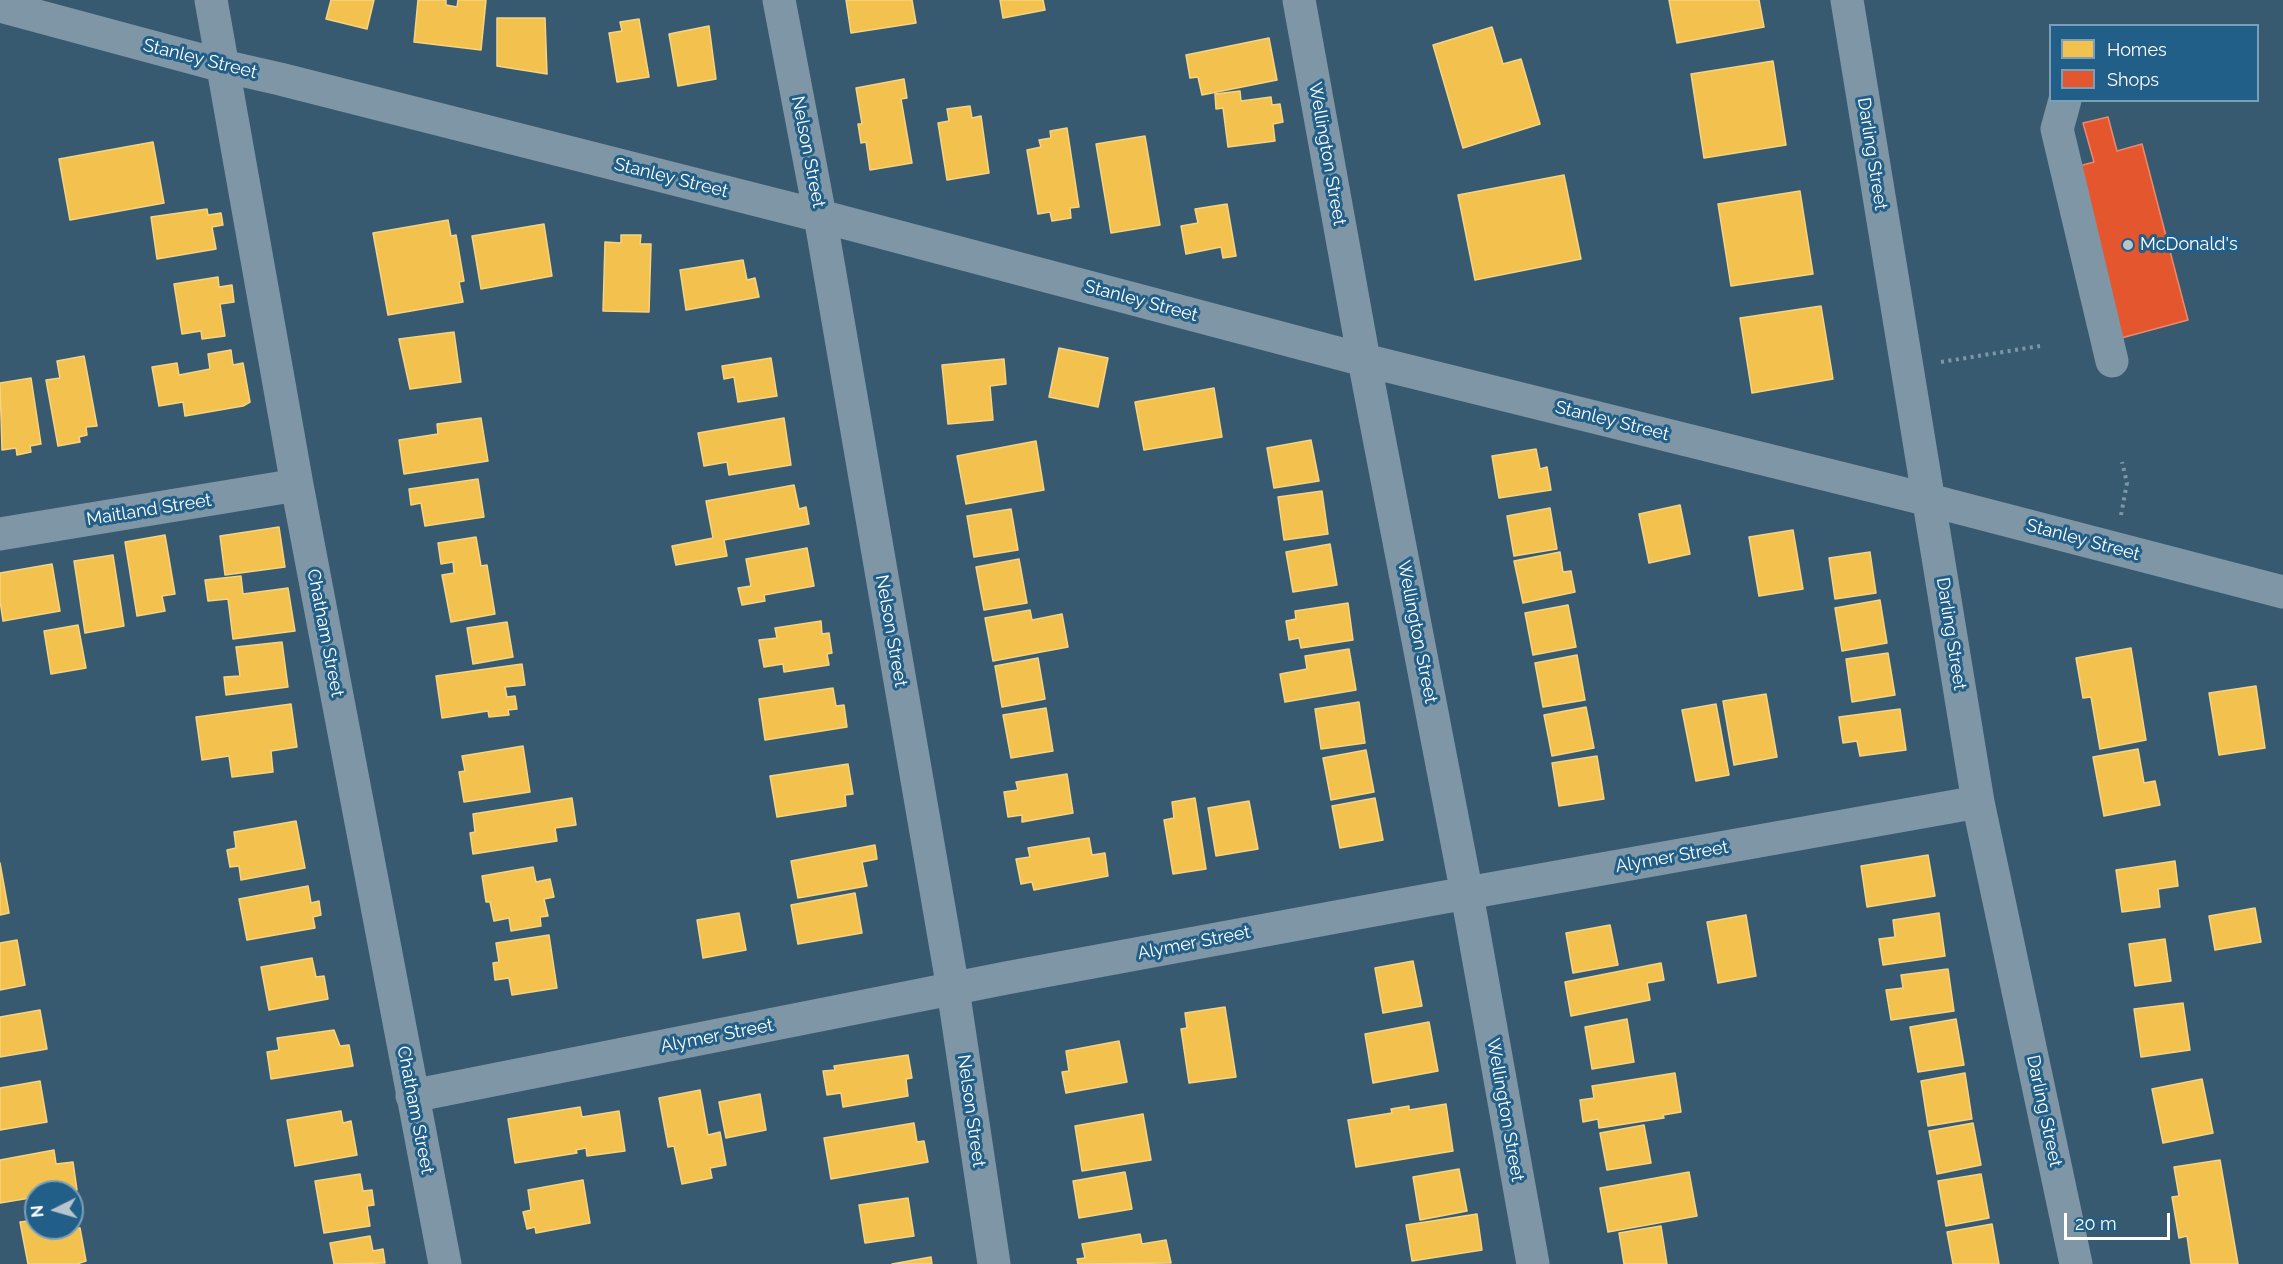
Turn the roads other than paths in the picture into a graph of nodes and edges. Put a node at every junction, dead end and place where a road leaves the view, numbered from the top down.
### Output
1 (212, 0) edge
2 (779, 0) edge
3 (1299, 0) edge
4 (1847, 0) edge
5 (0, 6) edge
6 (223, 66) junction
7 (2064, 102) edge
8 (820, 216) junction
9 (1364, 360) junction
10 (2112, 361) dead end
11 (297, 485) junction
12 (1929, 500) junction
13 (0, 534) edge
14 (2283, 592) edge
15 (1978, 802) junction
16 (1467, 894) junction
17 (953, 989) junction
18 (412, 1096) junction
19 (445, 1264) edge
20 (994, 1264) edge
21 (1533, 1264) edge
22 (2076, 1264) edge

1 - 6 street, Chatham Street
2 - 8 street, Nelson Street
3 - 9 street, Wellington Street
4 - 12 street, Darling Street
5 - 6 street, Stanley Street
6 - 8 street, Stanley Street
6 - 11 street, Chatham Street
7 - 10 street
8 - 9 street, Stanley Street
8 - 17 street, Nelson Street
9 - 12 street, Stanley Street
9 - 16 street, Wellington Street
11 - 13 street, Maitland Street
11 - 18 street, Chatham Street
12 - 14 street, Stanley Street
12 - 15 street, Darling Street
15 - 16 street, Alymer Street
15 - 22 street, Darling Street
16 - 17 street, Alymer Street
16 - 21 street, Wellington Street
17 - 18 street, Alymer Street
17 - 20 street, Nelson Street
18 - 19 street, Chatham Street

